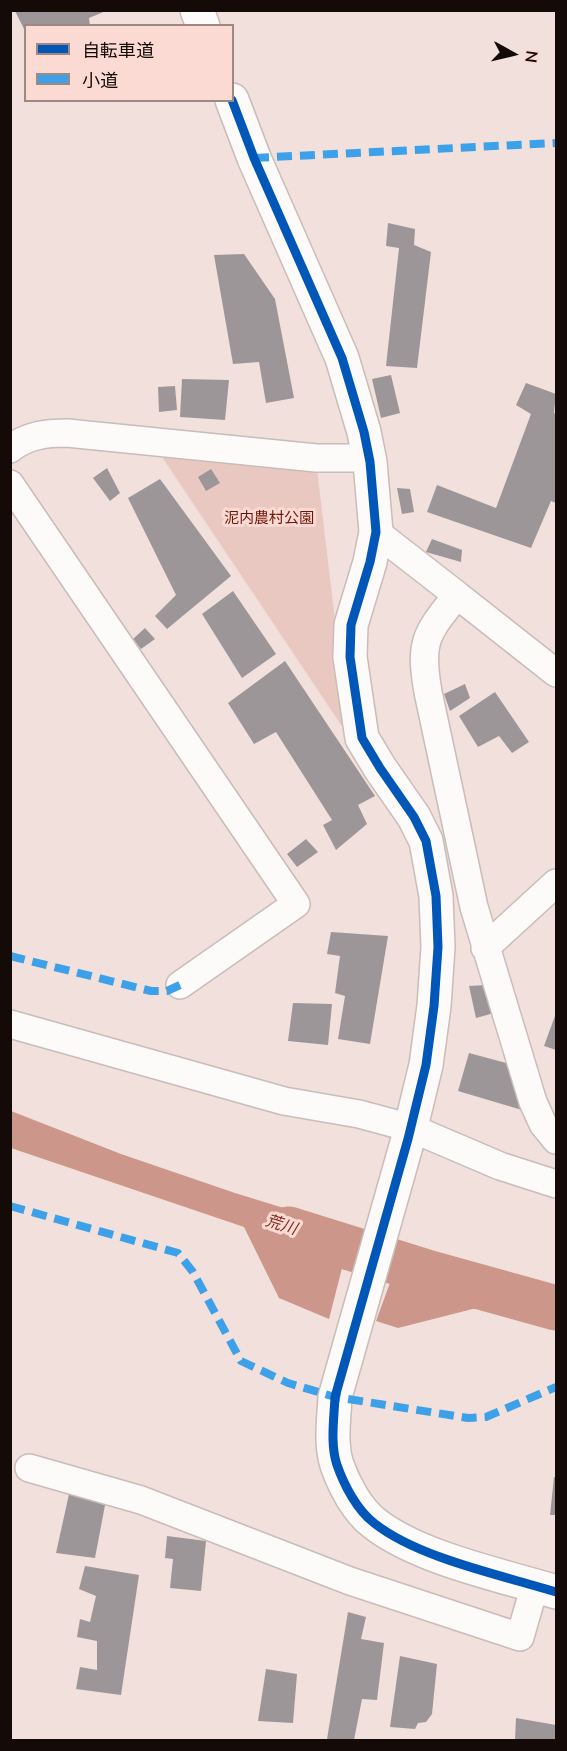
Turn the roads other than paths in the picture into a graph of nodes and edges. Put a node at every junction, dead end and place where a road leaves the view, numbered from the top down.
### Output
1 (233, 102) edge
2 (10, 449) edge
3 (369, 458) junction
4 (10, 484) edge
5 (376, 532) junction
6 (457, 595) junction
7 (556, 673) edge
8 (556, 883) edge
9 (485, 948) junction
10 (180, 985) dead end
11 (10, 1024) edge
12 (409, 1134) junction
13 (556, 1140) edge
14 (556, 1184) edge
15 (29, 1468) dead end
16 (546, 1589) edge

1 - 3 street
2 - 3 street
3 - 5 street
4 - 10 street
5 - 6 street
5 - 12 street
6 - 7 street
6 - 9 street
8 - 9 street
9 - 13 street
11 - 12 street
12 - 14 street
12 - 16 street
15 - 16 street

